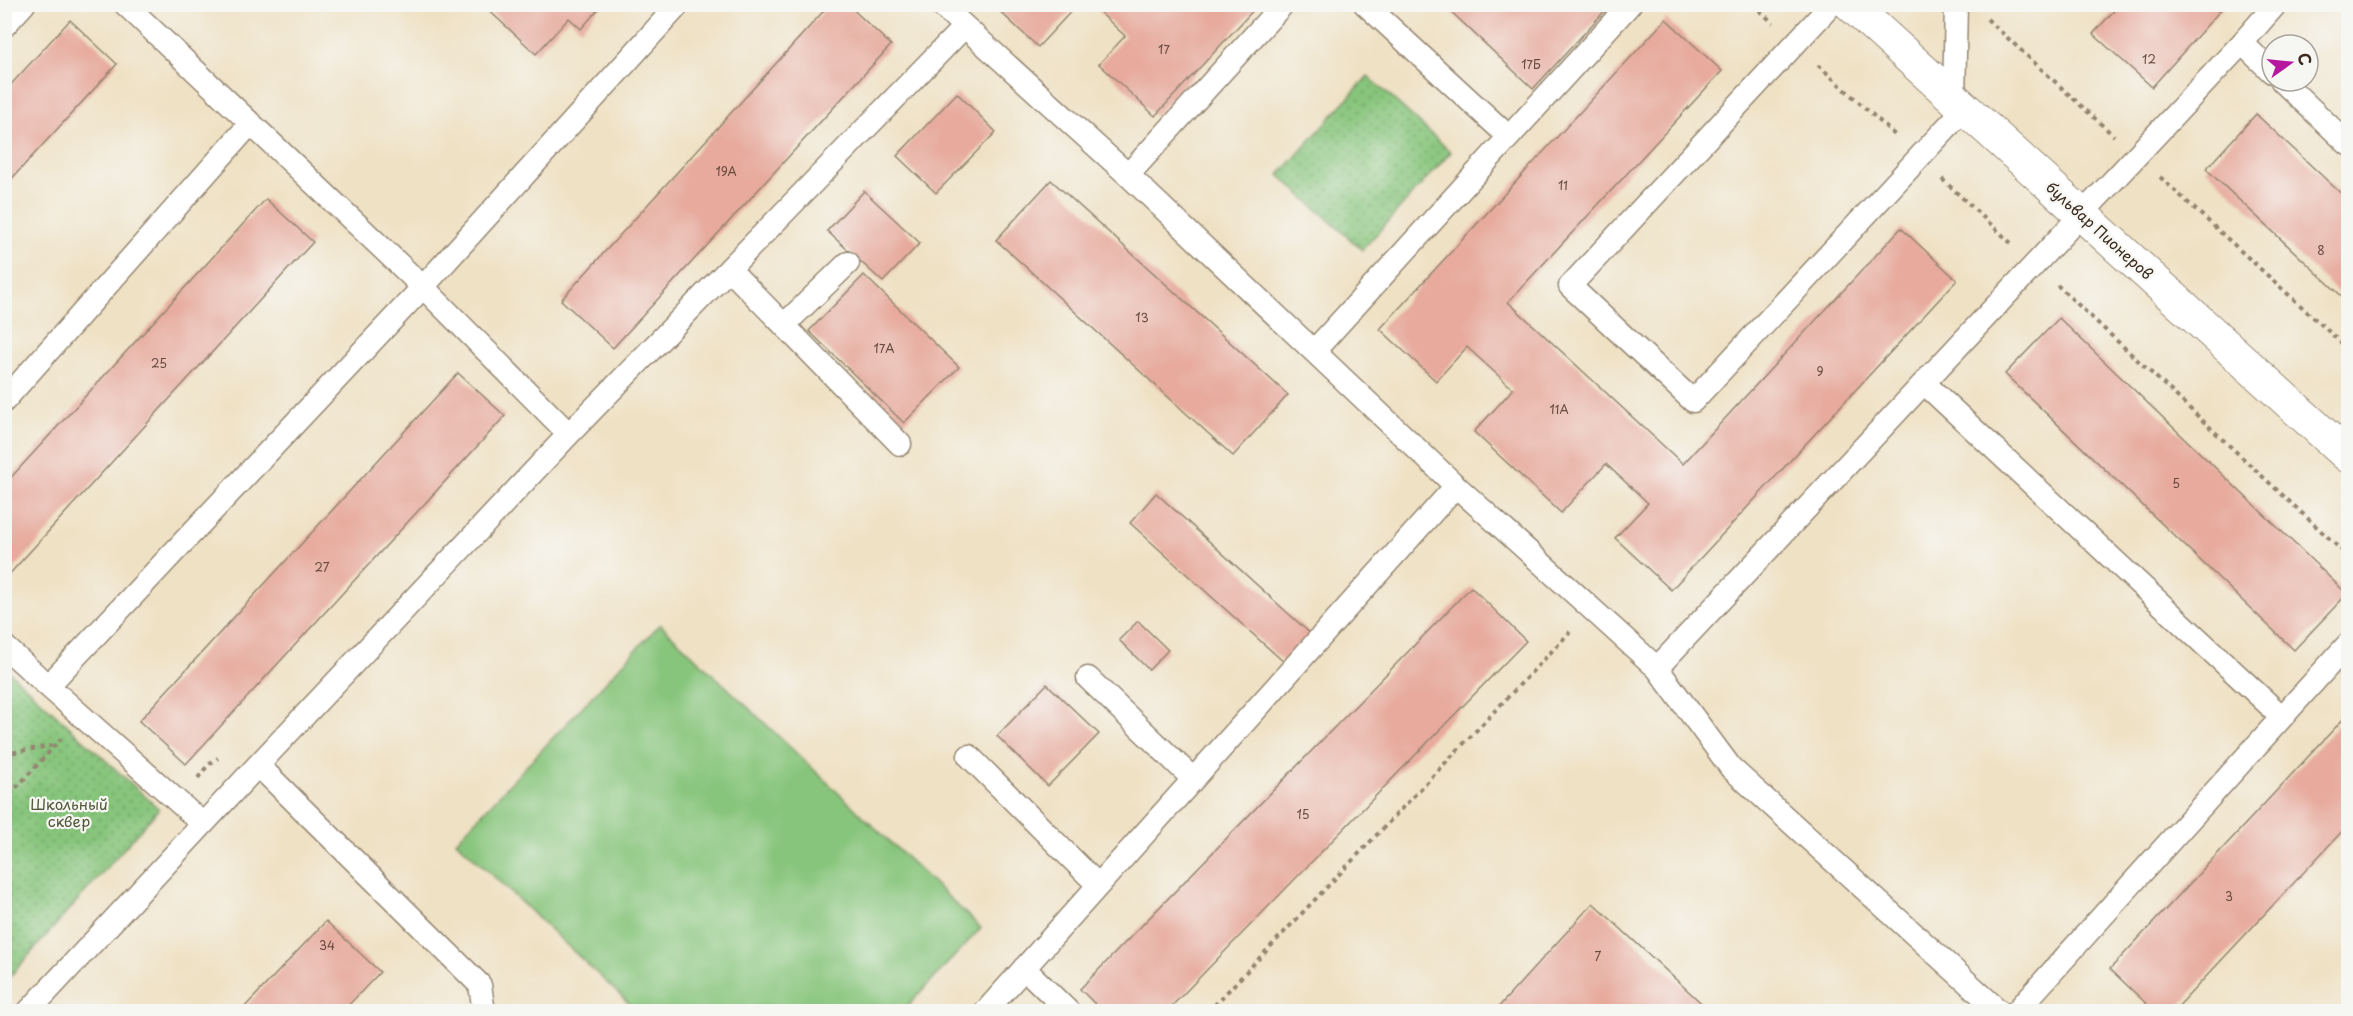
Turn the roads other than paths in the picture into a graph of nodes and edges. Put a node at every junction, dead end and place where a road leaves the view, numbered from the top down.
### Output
1 (24, 4) edge
2 (125, 4) edge
3 (679, 4) edge
4 (940, 4) edge
5 (1283, 4) edge
6 (1365, 4) edge
7 (1630, 4) edge
8 (1832, 4) edge
9 (1850, 4) edge
10 (1956, 4) edge
11 (2276, 4) edge
12 (4, 26) edge
13 (964, 27) junction
14 (2242, 43) junction
15 (2260, 60) edge
16 (2295, 93) edge
17 (1959, 104) junction
18 (251, 123) junction
19 (1509, 137) junction
20 (2349, 144) edge
21 (1128, 175) junction
22 (2082, 215) junction
23 (848, 263) dead end
24 (729, 269) junction
25 (423, 287) junction
26 (784, 325) junction
27 (1314, 351) junction
28 (1924, 383) junction
29 (4, 401) edge
30 (569, 434) junction
31 (900, 444) dead end
32 (2349, 456) edge
33 (1456, 486) junction
34 (2349, 644) edge
35 (4, 646) edge
36 (1657, 668) junction
37 (1088, 678) dead end
38 (48, 686) junction
39 (2282, 717) junction
40 (969, 756) dead end
41 (258, 765) junction
42 (1193, 779) junction
43 (203, 824) junction
44 (1098, 885) junction
45 (1024, 968) junction
46 (28, 1011) edge
47 (484, 1011) edge
48 (985, 1011) edge
49 (1069, 1011) edge
50 (2000, 1011) edge
51 (2016, 1011) edge

1 - 12 lane
2 - 18 lane
3 - 25 lane
4 - 13 lane
5 - 21 lane
6 - 19 lane
7 - 19 lane
8 - 17 lane
9 - 17 street, бульвар Пионеров
10 - 17 lane
11 - 14 lane
13 - 21 lane
13 - 24 lane
14 - 15 lane
14 - 22 lane
16 - 20 lane
17 - 22 street, бульвар Пионеров
18 - 25 lane
18 - 29 lane
19 - 27 lane
21 - 27 lane
22 - 28 lane
22 - 32 street, бульвар Пионеров
23 - 26 lane
24 - 26 lane
24 - 30 lane
25 - 30 lane
25 - 38 lane
26 - 31 lane
27 - 33 lane
28 - 36 lane
28 - 39 lane
30 - 41 lane
33 - 36 lane
33 - 42 lane
34 - 39 lane
35 - 38 lane
36 - 50 lane
37 - 42 lane
38 - 43 lane
39 - 51 lane
40 - 44 lane
41 - 43 lane
41 - 47 lane
42 - 44 lane
43 - 46 lane
44 - 45 lane
45 - 48 lane
45 - 49 lane

